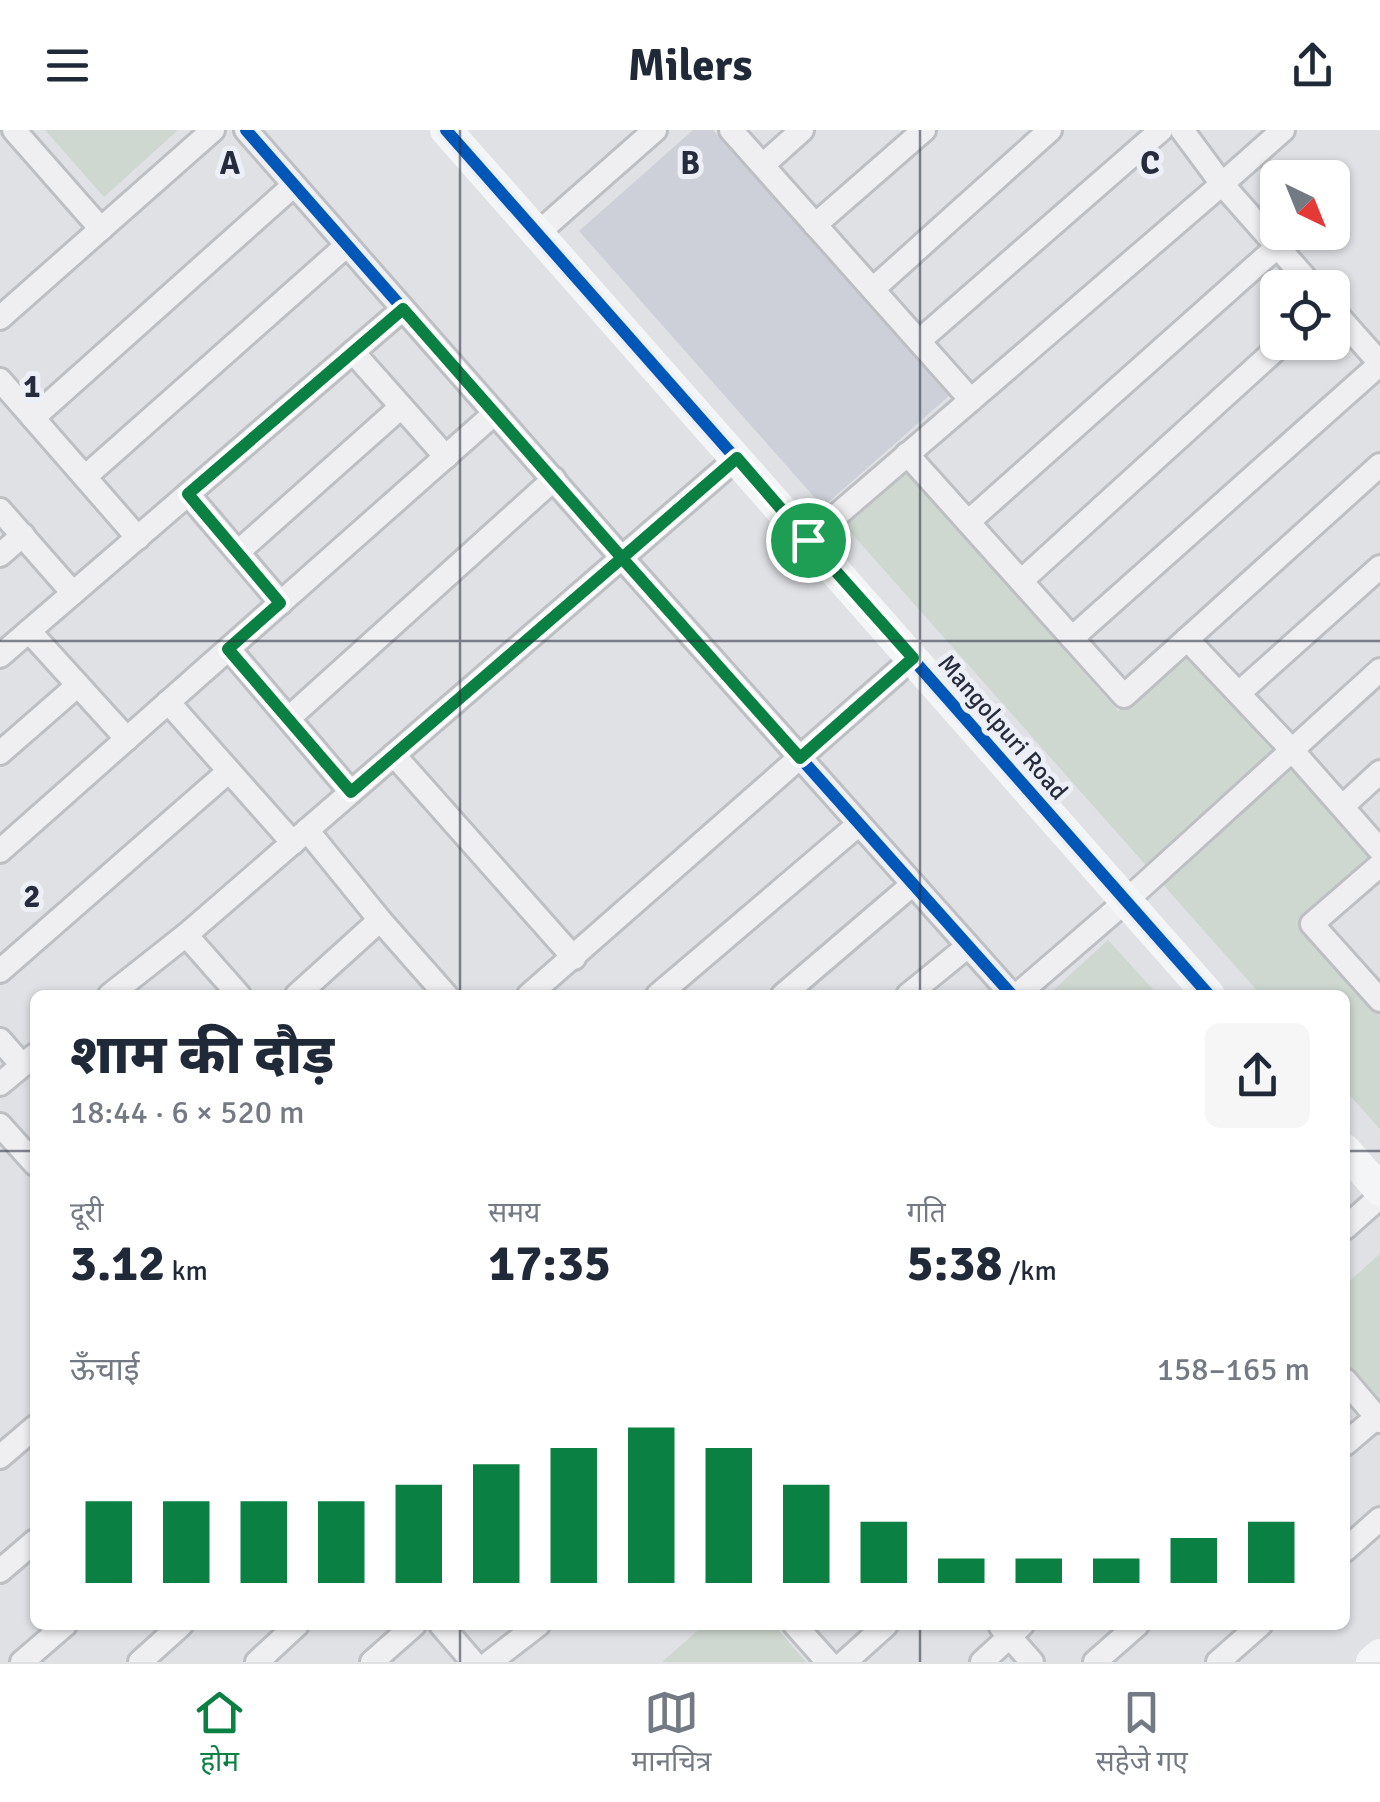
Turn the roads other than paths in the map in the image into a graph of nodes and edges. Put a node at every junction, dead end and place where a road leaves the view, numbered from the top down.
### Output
1 (14, 130) edge
2 (213, 130) edge
3 (246, 130) edge
4 (446, 130) edge
5 (655, 130) edge
6 (731, 130) edge
7 (802, 130) edge
8 (924, 130) edge
9 (1050, 130) edge
10 (1160, 130) edge
11 (1182, 130) edge
12 (1283, 130) edge
13 (627, 139) edge
14 (762, 165) junction
15 (294, 184) junction
16 (1222, 184) junction
17 (815, 225) junction
18 (1260, 226) edge
19 (102, 229) junction
20 (538, 234) junction
21 (347, 245) junction
22 (1274, 250) edge
23 (1281, 250) edge
24 (1299, 270) edge
25 (872, 289) junction
26 (403, 309) junction
27 (0, 318) edge
28 (1350, 329) edge
29 (918, 341) junction
30 (353, 352) junction
31 (1264, 360) edge
32 (1380, 363) edge
33 (0, 380) edge
34 (971, 400) junction
35 (400, 407) junction
36 (495, 413) junction
37 (33, 418) junction
38 (907, 454) junction
39 (446, 457) junction
40 (737, 458) junction
41 (1380, 466) edge
42 (85, 478) junction
43 (554, 479) junction
44 (188, 494) junction
45 (0, 510) edge
46 (968, 522) junction
47 (23, 535) junction
48 (138, 538) junction
49 (808, 540) junction
50 (238, 552) junction
51 (0, 555) edge
52 (622, 558) junction
53 (1380, 567) edge
54 (1020, 581) junction
55 (73, 592) junction
56 (280, 603) junction
57 (29, 631) junction
58 (1072, 638) junction
59 (1187, 639) junction
60 (228, 649) junction
61 (0, 656) edge
62 (913, 658) junction
63 (1380, 670) edge
64 (78, 684) junction
65 (1239, 693) junction
66 (168, 702) junction
67 (289, 718) junction
68 (127, 739) junction
69 (1292, 749) junction
70 (0, 753) edge
71 (394, 755) junction
72 (800, 758) junction
73 (229, 771) junction
74 (1380, 772) edge
75 (351, 792) junction
76 (1342, 806) junction
77 (859, 824) junction
78 (300, 836) junction
79 (1380, 850) edge
80 (0, 851) edge
81 (1380, 865) edge
82 (913, 884) junction
83 (1126, 901) junction
84 (380, 920) junction
85 (186, 935) junction
86 (968, 946) junction
87 (574, 958) junction
88 (0, 972) edge
89 (116, 990) edge
90 (235, 990) edge
91 (303, 990) edge
92 (431, 990) edge
93 (535, 990) edge
94 (664, 990) edge
95 (789, 990) edge
96 (914, 990) edge
97 (1009, 990) edge
98 (1020, 990) edge
99 (1204, 990) edge
100 (1378, 992) edge
101 (0, 1040) edge
102 (29, 1060) edge
103 (0, 1084) edge
104 (0, 1125) edge
105 (1350, 1156) edge
106 (30, 1158) edge
107 (1380, 1194) edge
108 (1350, 1223) edge
109 (1350, 1386) edge
110 (1378, 1419) edge
111 (30, 1431) edge
112 (1350, 1440) edge
113 (0, 1457) edge
114 (1380, 1520) edge
115 (30, 1545) edge
116 (1350, 1546) edge
117 (0, 1571) edge
118 (59, 1630) edge
119 (175, 1630) edge
120 (292, 1630) edge
121 (408, 1630) edge
122 (445, 1630) edge
123 (532, 1630) edge
124 (799, 1630) edge
125 (880, 1630) edge
126 (1009, 1630) edge
127 (1011, 1630) edge
128 (1131, 1630) edge
129 (1254, 1630) edge
130 (1380, 1655) edge
131 (22, 1662) edge
132 (140, 1662) edge
133 (256, 1662) edge
134 (372, 1662) edge
135 (473, 1662) edge
136 (490, 1662) edge
137 (828, 1662) edge
138 (845, 1662) edge
139 (982, 1662) edge
140 (1032, 1662) edge
141 (1095, 1662) edge
142 (1218, 1662) edge
143 (1372, 1662) edge

1 - 19 street
2 - 19 street
3 - 15 street
4 - 20 street, Mangolpuri Road
5 - 13 street
6 - 14 street
7 - 14 street
8 - 17 street
9 - 25 street
10 - 29 street
11 - 16 street
12 - 16 street
13 - 20 street
14 - 17 street
15 - 21 street
15 - 37 street
16 - 18 street
16 - 34 street
17 - 25 street
19 - 27 street
20 - 40 street, Mangolpuri Road
21 - 26 street
21 - 42 street
22 - 46 street
23 - 24 street
25 - 29 street
26 - 30 street
26 - 36 street
28 - 32 street
29 - 34 street
30 - 35 street
30 - 44 street
31 - 54 street
32 - 58 street
33 - 37 street
34 - 38 street
35 - 39 street
35 - 50 street
36 - 39 street
36 - 43 street
37 - 42 street
38 - 46 street
38 - 49 street
39 - 56 street
40 - 49 street, Mangolpuri Road
40 - 52 street
41 - 59 street
42 - 48 street
43 - 52 street
43 - 67 street
44 - 48 street
44 - 50 street
45 - 47 street
46 - 54 street
47 - 51 street
47 - 55 street
48 - 55 street
49 - 62 street, Mangolpuri Road
50 - 56 street
52 - 71 street
52 - 72 street
53 - 65 street
54 - 58 street
55 - 57 street
56 - 60 street
57 - 61 street
57 - 64 street
58 - 59 street
59 - 65 street
60 - 66 street
60 - 67 street
62 - 72 street
62 - 83 street, Mangolpuri Road
63 - 69 street
64 - 68 street
64 - 70 street
65 - 69 street
66 - 68 street
66 - 73 street
67 - 75 street
68 - 80 street
69 - 76 street
69 - 83 street
71 - 75 street
71 - 87 street
72 - 77 street
72 - 87 street
73 - 78 street
73 - 88 street
74 - 76 street
75 - 78 street
76 - 79 street
77 - 82 street
77 - 94 street
78 - 84 street
78 - 85 street
81 - 100 street
82 - 86 street
82 - 95 street
83 - 98 street
83 - 99 street, Mangolpuri Road
84 - 91 street
84 - 92 street
85 - 89 street
85 - 90 street
86 - 96 street
86 - 97 street
87 - 93 street
101 - 102 street
102 - 103 street
104 - 106 street
105 - 107 street
107 - 108 street
109 - 110 street
110 - 112 street
111 - 113 street
114 - 116 street
115 - 117 street
118 - 131 street
119 - 132 street
120 - 133 street
121 - 134 street
122 - 135 street
123 - 136 street
124 - 137 street
125 - 138 street
126 - 139 street
127 - 140 street
128 - 141 street
129 - 142 street
130 - 143 street

